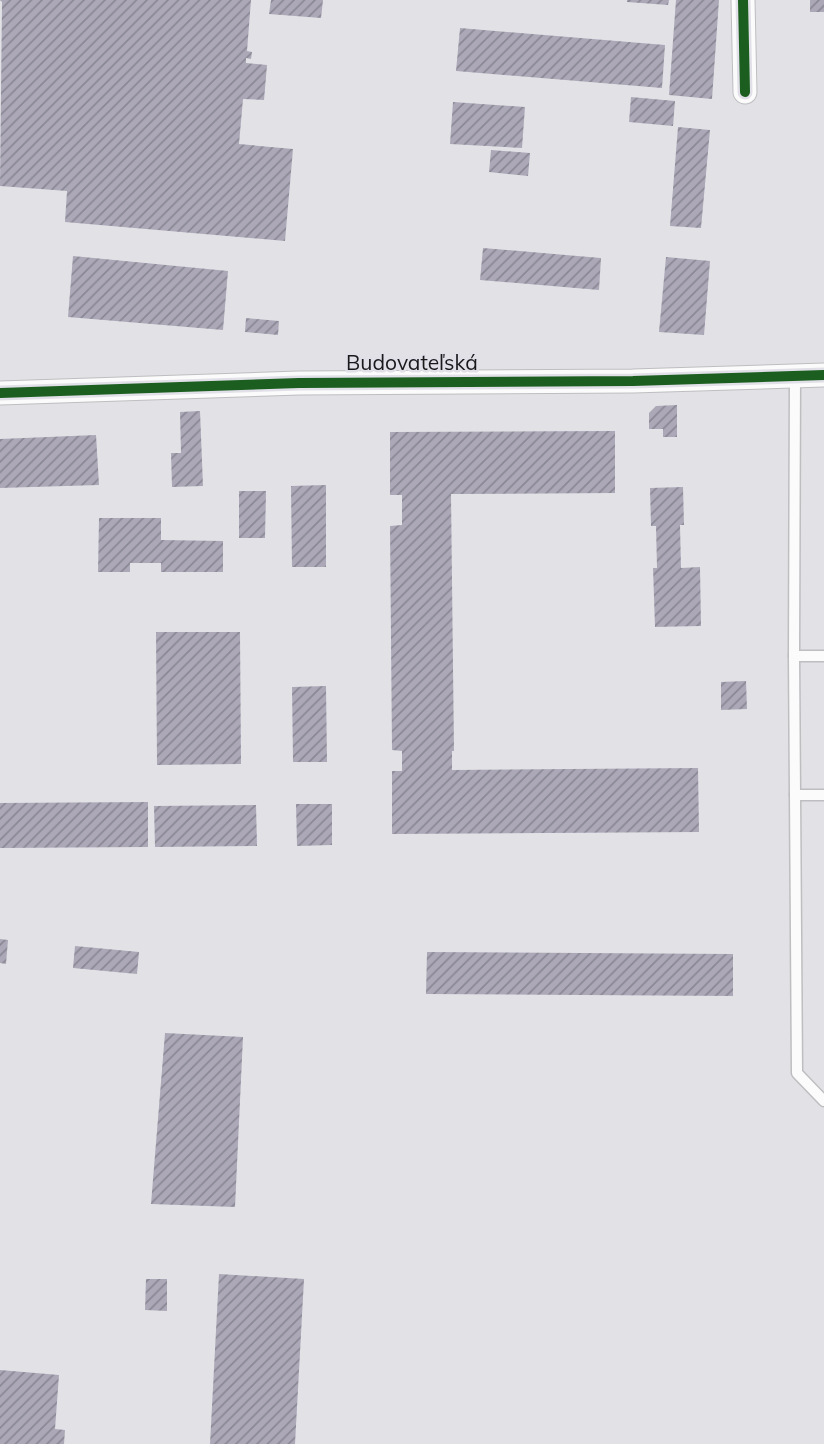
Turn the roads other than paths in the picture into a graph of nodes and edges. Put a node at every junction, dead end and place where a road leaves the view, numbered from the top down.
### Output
1 (743, 0) edge
2 (745, 92) dead end
3 (824, 375) edge
4 (795, 376) junction
5 (0, 393) edge
6 (794, 656) junction
7 (824, 656) edge
8 (795, 795) junction
9 (824, 795) edge
10 (824, 1101) edge

1 - 2 street
3 - 4 street, Budovateľská
4 - 5 street, Budovateľská
4 - 6 lane
6 - 7 lane
6 - 8 lane
8 - 9 lane
8 - 10 lane

